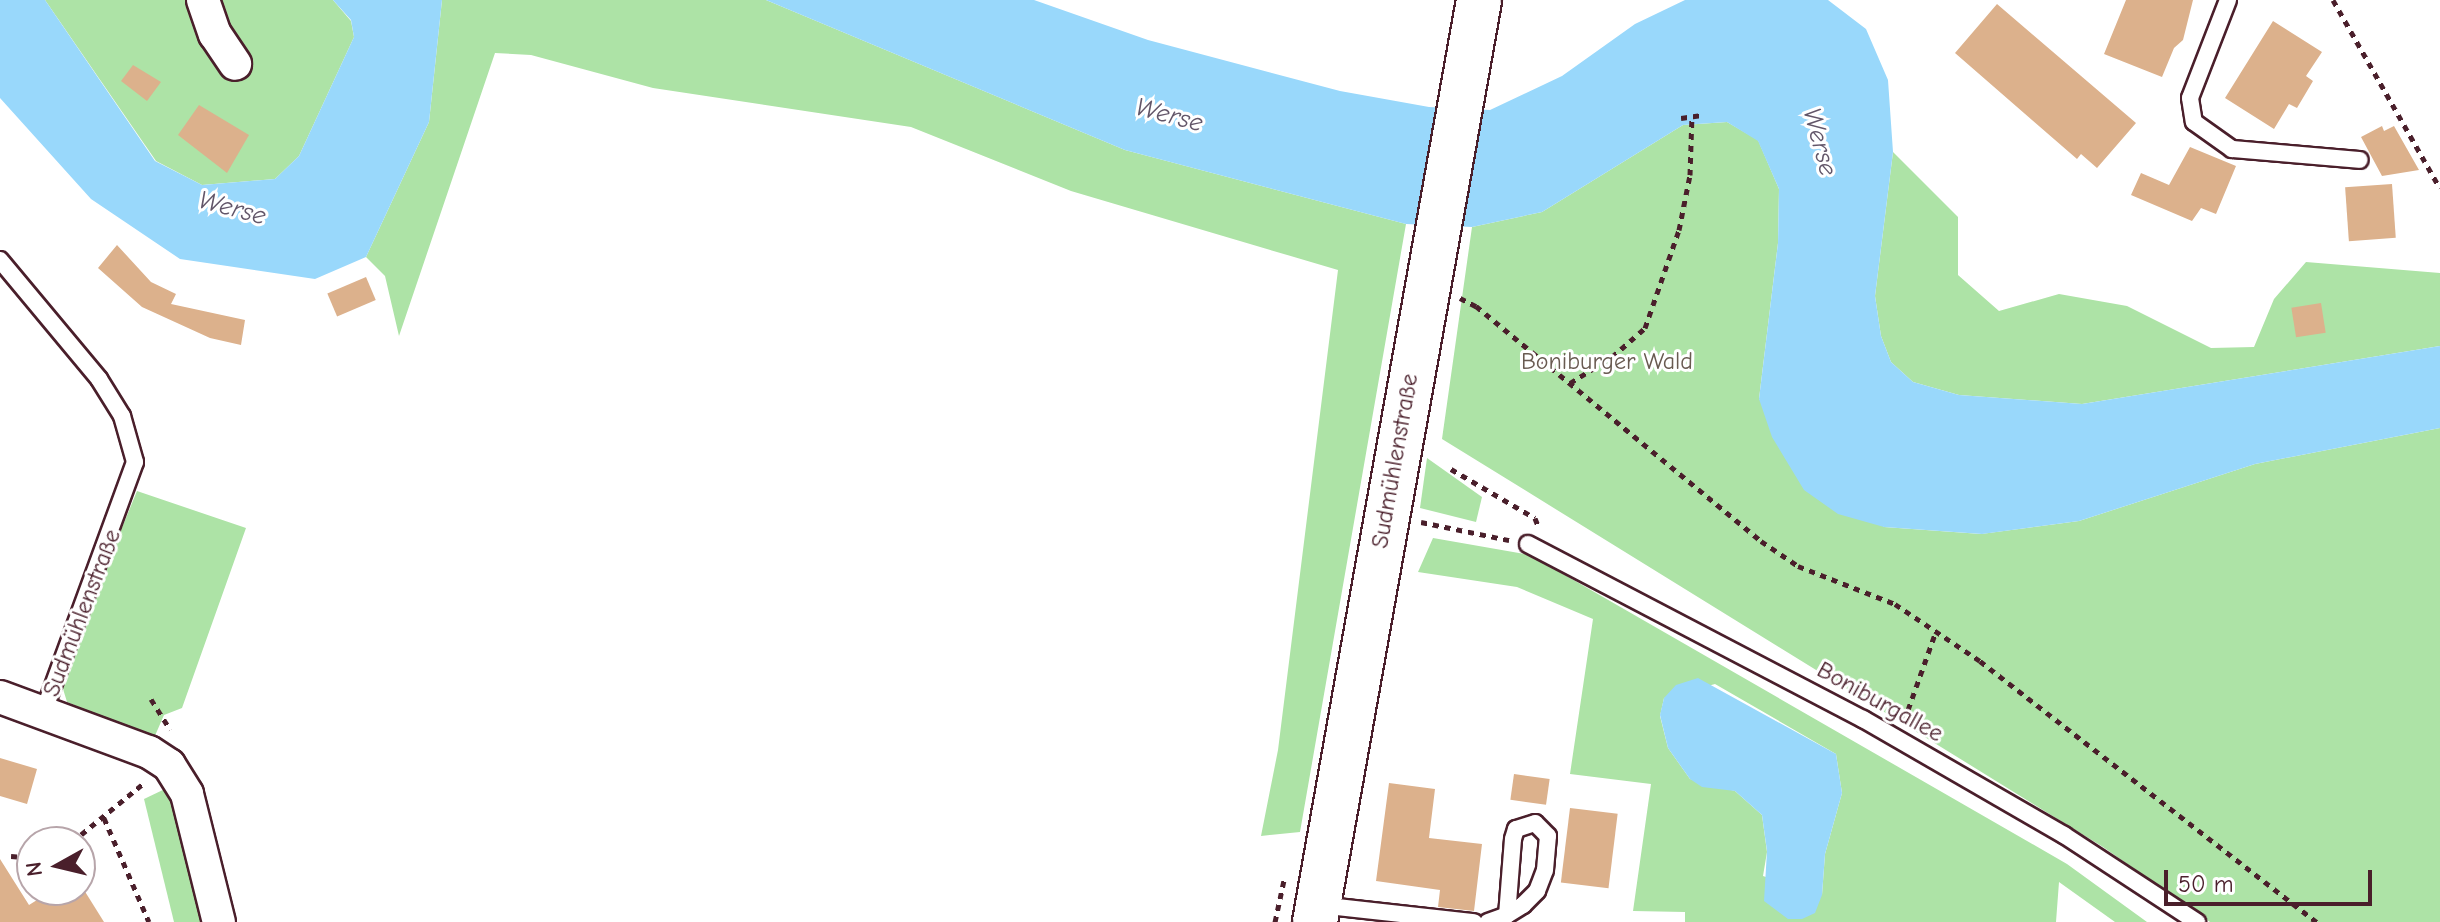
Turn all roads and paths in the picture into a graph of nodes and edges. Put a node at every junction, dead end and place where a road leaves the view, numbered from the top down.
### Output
1 (203, 0) edge
2 (1479, 0) edge
3 (2228, 0) edge
4 (2333, 0) edge
5 (235, 64) dead end
6 (1702, 115) dead end
7 (1692, 116) junction
8 (1681, 118) dead end
9 (2360, 160) dead end
10 (2440, 188) edge
11 (0, 260) edge
12 (1441, 278) junction
13 (1570, 383) junction
14 (1451, 469) dead end
15 (1412, 521) dead end
16 (1528, 544) joint
17 (1550, 552) junction
18 (1936, 631) junction
19 (0, 697) edge
20 (44, 711) junction
21 (1898, 740) junction
22 (169, 765) junction
23 (104, 818) junction
24 (93, 826) edge
25 (11, 856) dead end
26 (16, 856) edge
27 (1316, 914) edge
28 (1507, 915) junction
29 (149, 922) edge
30 (219, 922) edge
31 (1474, 922) edge
32 (1488, 922) edge
33 (2197, 922) edge
34 (2317, 922) edge

1 - 5 street
2 - 12 street, Sudmühlenstraße
3 - 9 lane
4 - 10 path
6 - 7 path
7 - 8 path
7 - 13 path
11 - 20 lane, Sudmühlenstraße
12 - 13 path
12 - 27 street, Sudmühlenstraße
13 - 18 path
14 - 17 path
15 - 16 path
16 - 17 lane, Boniburgallee
17 - 21 lane, Boniburgallee
18 - 21 path
18 - 34 path
19 - 20 street
20 - 22 street, Sudmühlenstraße
21 - 33 lane, Boniburgallee
22 - 23 path
22 - 30 street
23 - 24 path
23 - 29 path
25 - 26 path
27 - 31 lane
28 - 28 lane
28 - 32 lane

